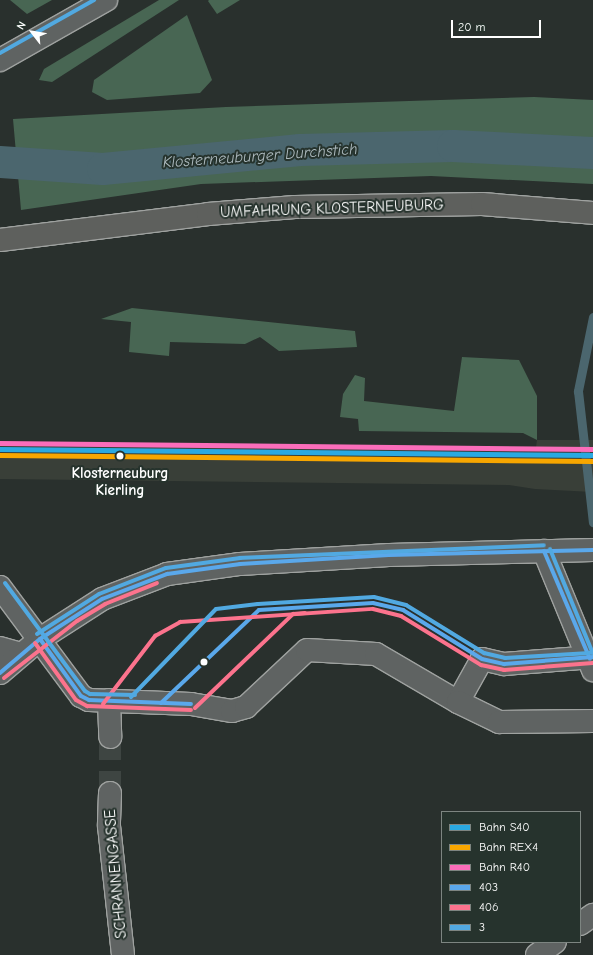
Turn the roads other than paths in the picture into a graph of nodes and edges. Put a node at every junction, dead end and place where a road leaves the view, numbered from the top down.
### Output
1 (106, 0) edge
2 (0, 60) edge
3 (593, 213) edge
4 (0, 240) edge
5 (584, 550) edge
6 (544, 551) junction
7 (0, 587) edge
8 (40, 639) junction
9 (0, 648) edge
10 (21, 654) junction
11 (592, 662) edge
12 (0, 673) edge
13 (109, 700) junction
14 (458, 702) junction
15 (593, 721) edge
16 (110, 737) tunnel mouth
17 (110, 793) tunnel mouth
18 (593, 915) edge
19 (581, 923) edge
20 (554, 943) edge
21 (123, 955) edge
22 (537, 955) edge

1 - 2 street
3 - 4 main road, UMFAHRUNG KLOSTERNEUBURG
5 - 6 street
6 - 8 street
6 - 11 street
7 - 8 street
8 - 10 street
8 - 13 street
9 - 10 street
10 - 12 street
11 - 14 street
13 - 14 street
13 - 16 street
14 - 15 street
17 - 21 street, SCHRANNENGASSE
18 - 19 street
20 - 22 street

